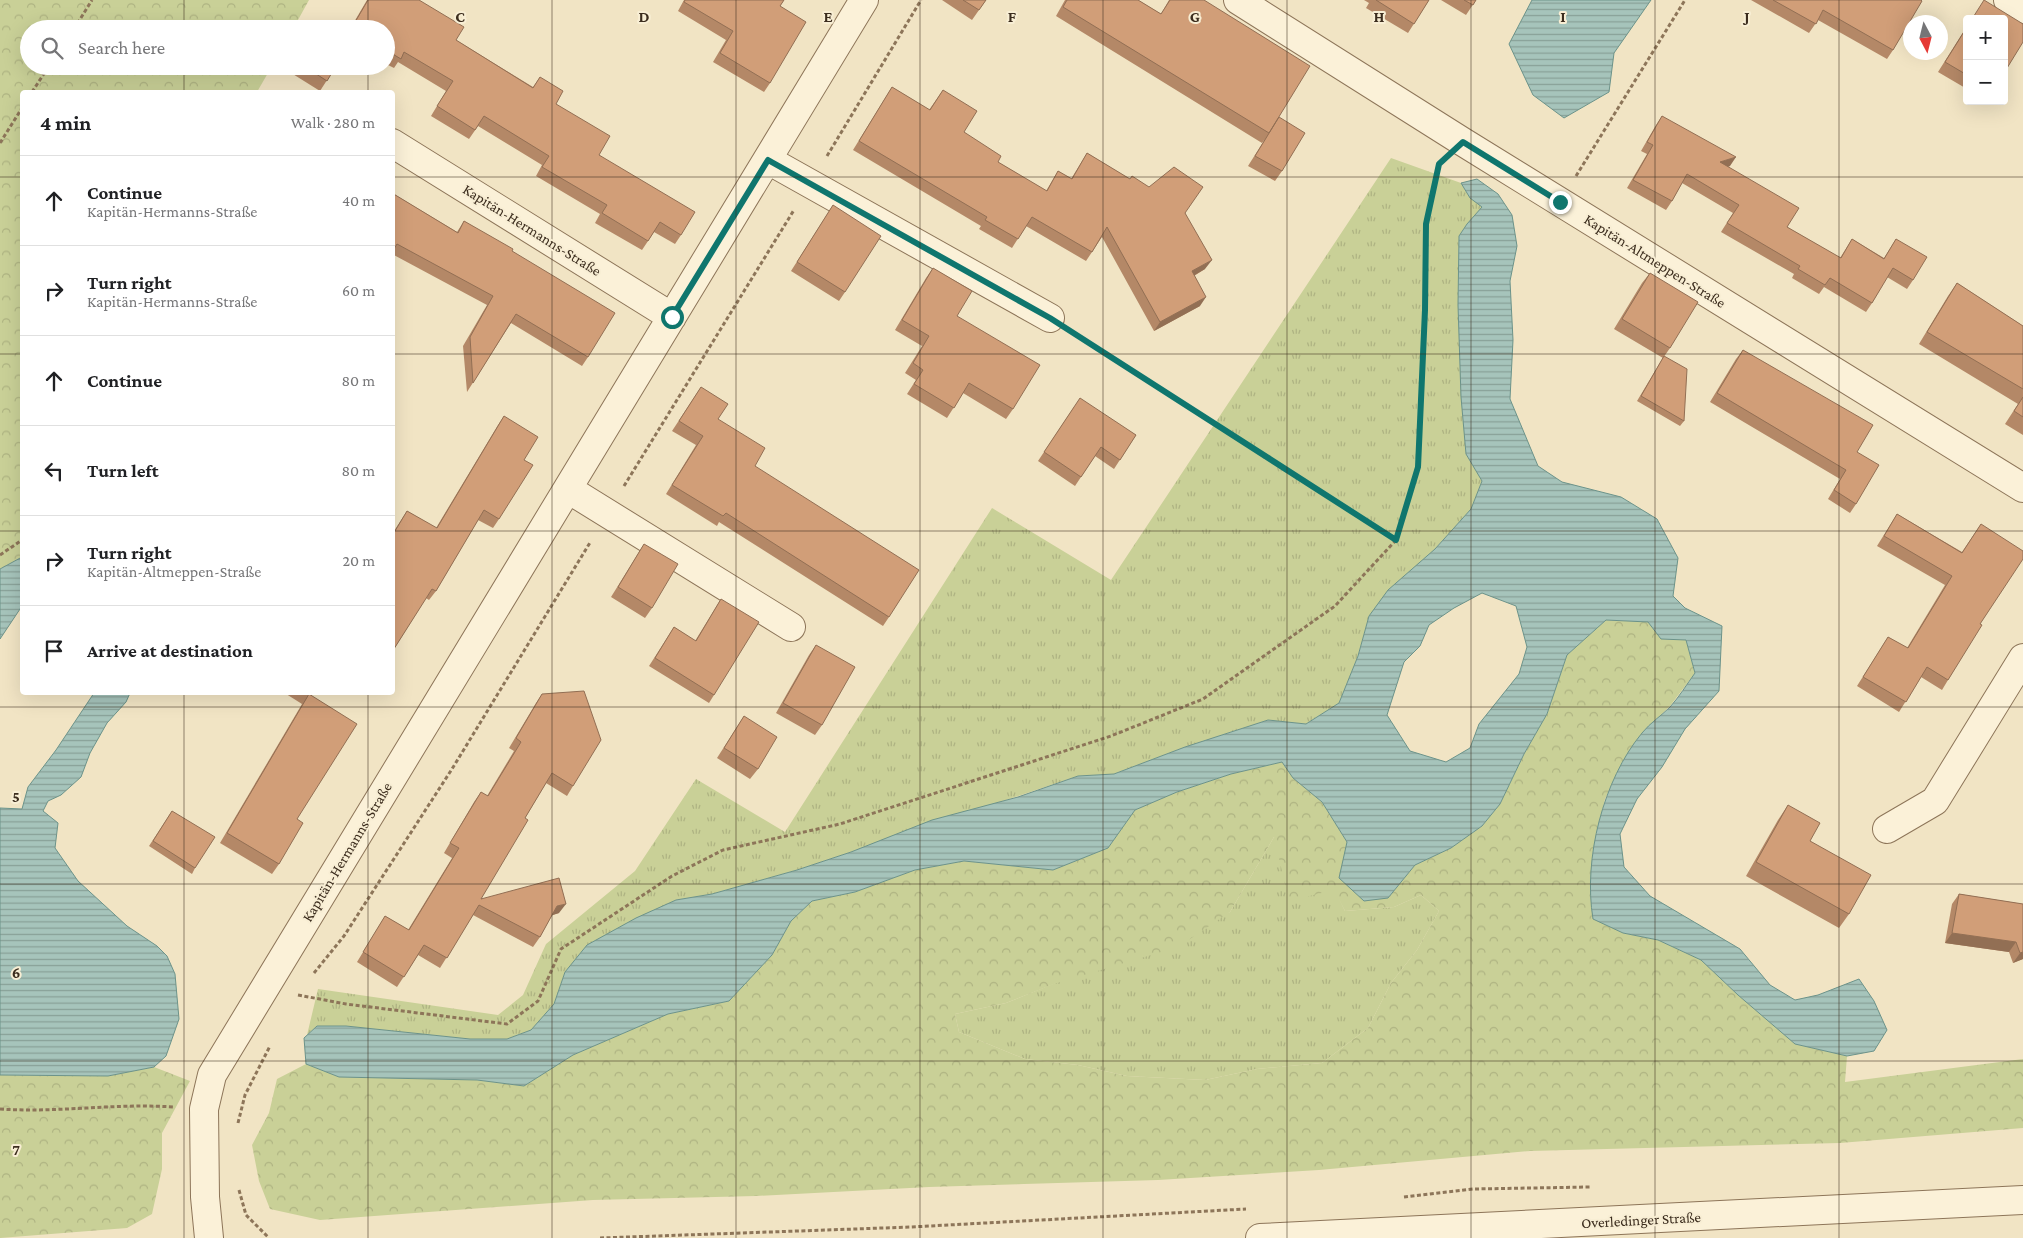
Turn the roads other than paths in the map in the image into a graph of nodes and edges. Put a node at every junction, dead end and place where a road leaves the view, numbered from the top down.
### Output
1 (864, 0) edge
2 (1238, 0) edge
3 (2008, 0) edge
4 (2023, 9) edge
5 (395, 145) edge
6 (768, 160) junction
7 (672, 317) junction
8 (1050, 318) road end
9 (2023, 488) edge
10 (568, 489) junction
11 (791, 627) dead end
12 (2023, 658) edge
13 (1887, 829) dead end
14 (2023, 1200) edge
15 (209, 1238) edge
16 (1260, 1238) edge

1 - 6 street, Kapitän-Hermanns-Straße
2 - 9 street, Kapitän-Altmeppen-Straße
3 - 4 street
5 - 7 street, Kapitän-Hermanns-Straße
6 - 7 street, Kapitän-Hermanns-Straße
6 - 8 street
7 - 10 street, Kapitän-Hermanns-Straße
10 - 11 street
10 - 15 street, Kapitän-Hermanns-Straße
12 - 13 street
14 - 16 street, Overledinger Straße

